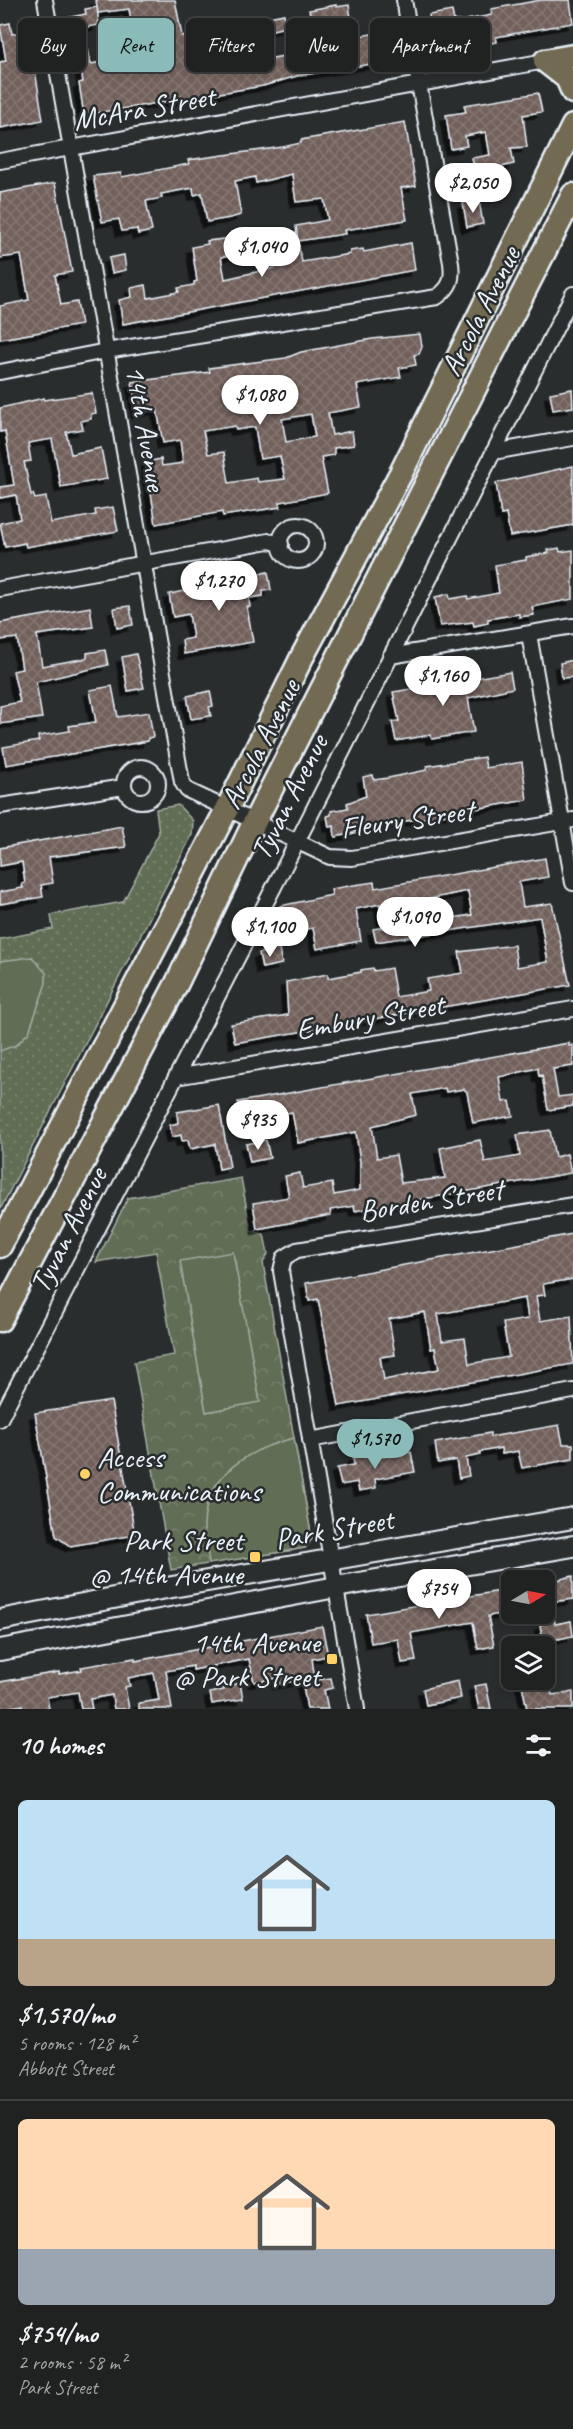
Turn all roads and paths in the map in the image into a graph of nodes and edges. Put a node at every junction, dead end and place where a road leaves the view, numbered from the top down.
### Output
1 (45, 0) edge
2 (404, 0) edge
3 (573, 56) edge
4 (545, 61) junction
5 (419, 85) junction
6 (573, 92) edge
7 (573, 126) edge
8 (70, 149) junction
9 (0, 161) edge
10 (573, 195) edge
11 (573, 294) edge
12 (106, 351) junction
13 (0, 372) edge
14 (573, 438) edge
15 (493, 453) junction
16 (281, 544) dead end
17 (143, 564) junction
18 (0, 589) edge
19 (573, 626) edge
20 (529, 634) junction
21 (390, 656) junction
22 (124, 787) dead end
23 (0, 806) edge
24 (227, 809) junction
25 (568, 821) edge
26 (254, 823) junction
27 (296, 844) junction
28 (573, 884) edge
29 (573, 1009) edge
30 (176, 1077) junction
31 (573, 1205) edge
32 (0, 1246) edge
33 (0, 1320) edge
34 (573, 1391) edge
35 (0, 1419) edge
36 (310, 1440) junction
37 (573, 1518) edge
38 (573, 1546) edge
39 (331, 1560) junction
40 (336, 1587) junction
41 (0, 1620) edge
42 (0, 1650) edge
43 (357, 1709) edge

1 - 8 street, 14th Avenue
2 - 5 street
3 - 4 main road
4 - 5 street, McAra Street
4 - 6 main road
5 - 8 street, McAra Street
5 - 12 street
7 - 24 main road, Arcola Avenue
8 - 9 street, McAra Street
8 - 12 street, 14th Avenue
10 - 26 main road, Arcola Avenue
11 - 15 street, Tyvan Avenue
12 - 13 street
12 - 17 street, 14th Avenue
14 - 15 street
15 - 21 street, Tyvan Avenue
16 - 17 street
17 - 18 street
17 - 24 street, 14th Avenue
19 - 20 street
20 - 21 street
20 - 25 street
21 - 27 street, Tyvan Avenue
22 - 23 street
24 - 26 street, 14th Avenue
24 - 32 main road, Arcola Avenue
25 - 27 street, Fleury Street
25 - 28 street
26 - 27 street, Fleury Street
26 - 33 main road, Arcola Avenue
27 - 30 street, Tyvan Avenue
29 - 30 street, Embury Street
30 - 35 street, Tyvan Avenue
31 - 36 street, Borden Street
34 - 36 street
36 - 39 street
37 - 39 main road, Park Street
38 - 40 main road, Park Street
39 - 40 street
39 - 41 main road, Park Street
40 - 42 main road, Park Street
40 - 43 street

